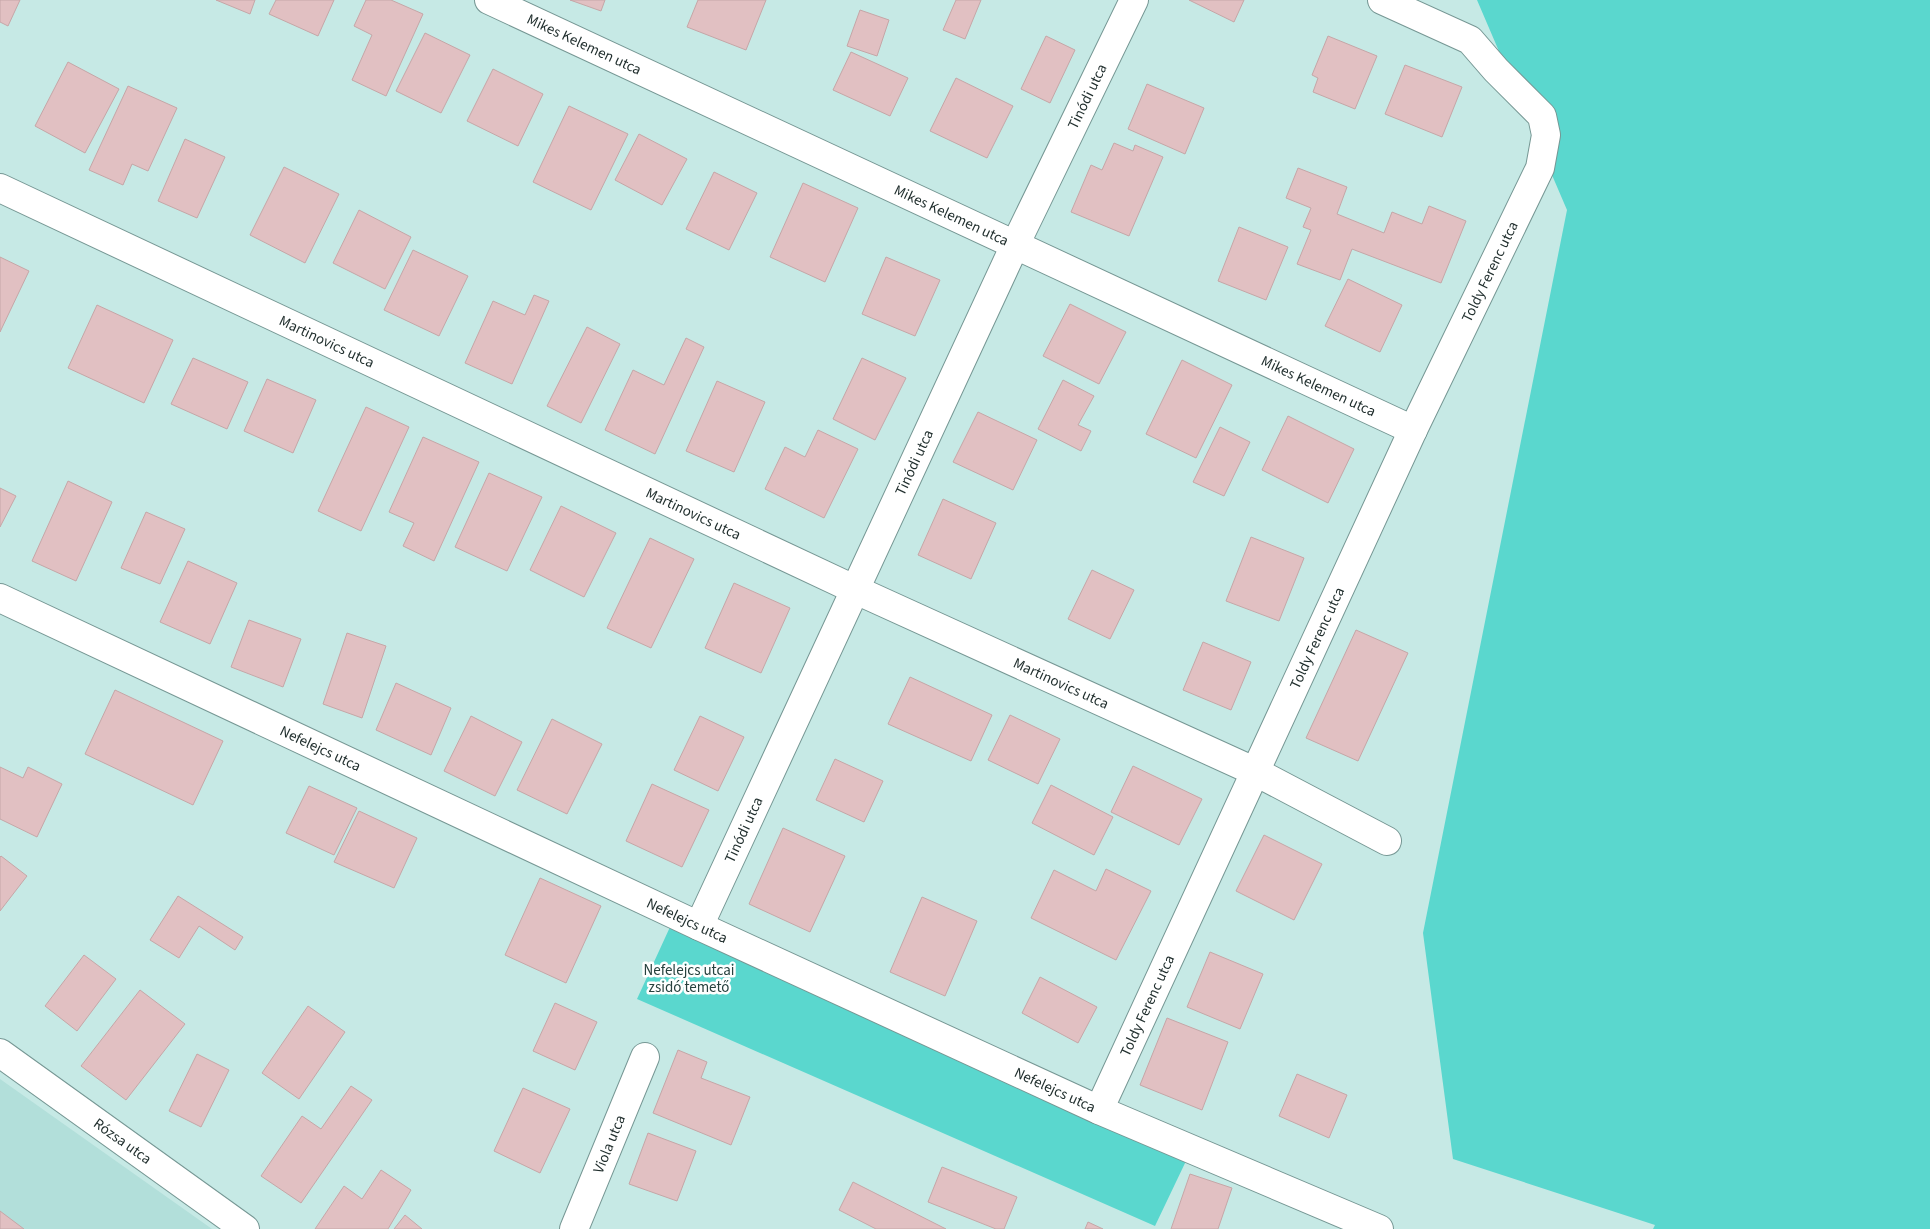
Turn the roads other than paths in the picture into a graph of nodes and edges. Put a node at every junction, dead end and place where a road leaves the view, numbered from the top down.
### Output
1 (489, 0) edge
2 (1134, 0) edge
3 (1382, 0) edge
4 (0, 188) edge
5 (1015, 245) junction
6 (1413, 430) junction
7 (856, 590) junction
8 (0, 598) edge
9 (1256, 772) junction
10 (1387, 841) dead end
11 (699, 926) junction
12 (0, 1053) edge
13 (645, 1057) dead end
14 (1099, 1110) junction
15 (245, 1229) edge
16 (574, 1229) edge
17 (1379, 1229) edge

1 - 5 street, Mikes Kelemen utca
2 - 5 street, Tinódi utca
3 - 6 street, Toldy Ferenc utca
4 - 7 street, Martinovics utca
5 - 6 street, Mikes Kelemen utca
5 - 7 street, Tinódi utca
6 - 9 street, Toldy Ferenc utca
7 - 9 street, Martinovics utca
7 - 11 street, Tinódi utca
8 - 11 street, Nefelejcs utca
9 - 10 street, Martinovics utca
9 - 14 street, Toldy Ferenc utca
11 - 14 street, Nefelejcs utca
12 - 15 street, Rózsa utca
13 - 16 street, Viola utca
14 - 17 street, Nefelejcs utca

